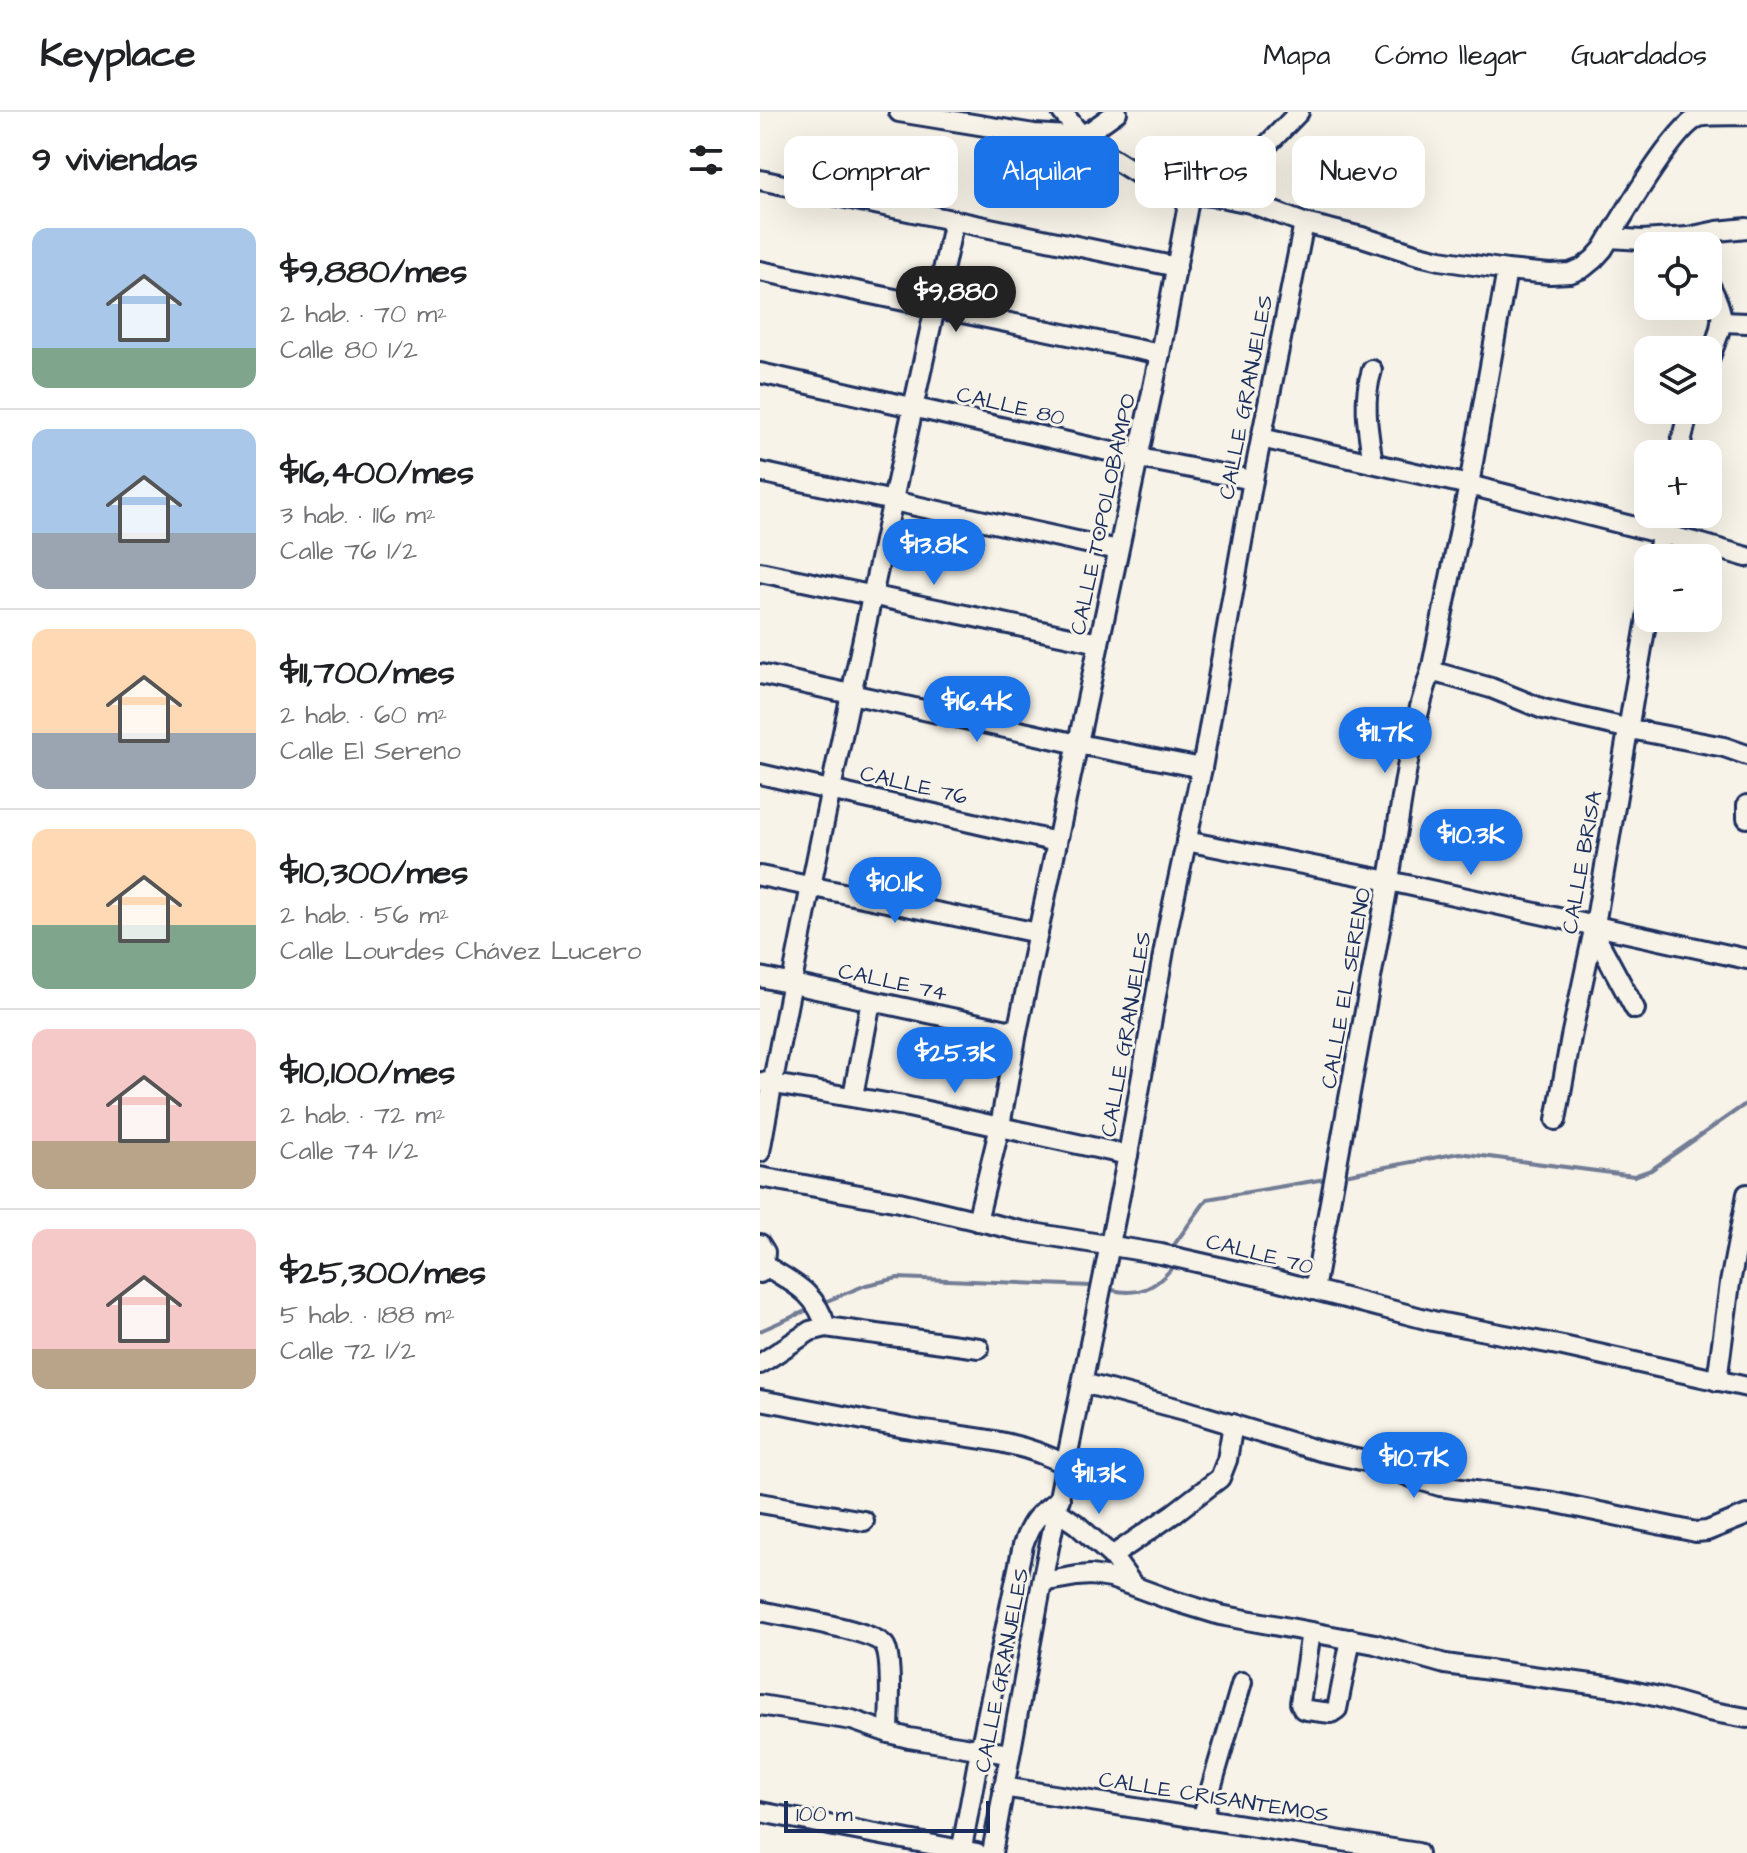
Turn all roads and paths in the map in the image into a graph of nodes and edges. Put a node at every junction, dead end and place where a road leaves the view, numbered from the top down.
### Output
1 (899, 112) edge
2 (1062, 112) edge
3 (1117, 112) edge
4 (1299, 112) edge
5 (1699, 115) edge
6 (1747, 115) edge
7 (1081, 135) junction
8 (1276, 136) edge
9 (1135, 172) edge
10 (760, 180) edge
11 (1188, 208) edge
12 (1265, 208) edge
13 (954, 220) junction
14 (1304, 223) junction
15 (1747, 228) edge
16 (1715, 232) edge
17 (1610, 238) junction
18 (1634, 240) edge
19 (1177, 267) junction
20 (1507, 270) junction
21 (760, 271) edge
22 (935, 308) junction
23 (1722, 322) joint
24 (1747, 323) edge
25 (1717, 336) edge
26 (1160, 354) junction
27 (1372, 370) dead end
28 (760, 373) edge
29 (914, 408) junction
30 (1261, 438) junction
31 (1139, 458) junction
32 (1373, 463) junction
33 (760, 472) edge
34 (1253, 480) junction
35 (1469, 485) junction
36 (894, 502) junction
37 (1662, 528) edge
38 (1660, 534) junction
39 (1659, 544) edge
40 (1118, 550) junction
41 (1747, 557) edge
42 (760, 572) edge
43 (873, 596) junction
44 (1645, 632) edge
45 (1099, 643) junction
46 (1431, 671) junction
47 (760, 674) edge
48 (851, 694) junction
49 (1630, 729) junction
50 (1078, 744) junction
51 (1747, 755) edge
52 (1202, 768) junction
53 (760, 774) edge
54 (831, 790) junction
55 (1747, 805) edge
56 (1747, 818) edge
57 (1186, 841) junction
58 (1057, 842) junction
59 (760, 876) edge
60 (1389, 881) junction
61 (811, 887) junction
62 (1594, 929) junction
63 (1038, 933) junction
64 (1747, 959) edge
65 (760, 977) edge
66 (791, 984) junction
67 (871, 1001) junction
68 (1635, 1009) dead end
69 (1017, 1032) junction
70 (766, 1082) edge
71 (853, 1096) junction
72 (1556, 1120) dead end
73 (1000, 1126) junction
74 (760, 1152) edge
75 (1128, 1155) junction
76 (760, 1177) edge
77 (1747, 1194) edge
78 (977, 1221) junction
79 (760, 1244) edge
80 (1109, 1245) junction
81 (762, 1269) edge
82 (1314, 1290) junction
83 (824, 1321) junction
84 (979, 1348) dead end
85 (760, 1364) edge
86 (1717, 1381) junction
87 (1083, 1383) junction
88 (1747, 1387) edge
89 (760, 1400) edge
90 (1233, 1424) junction
91 (1066, 1465) junction
92 (760, 1503) edge
93 (1059, 1505) junction
94 (1747, 1515) edge
95 (864, 1521) dead end
96 (1112, 1556) junction
97 (1042, 1582) junction
98 (1133, 1585) junction
99 (760, 1611) edge
100 (1311, 1632) junction
101 (1351, 1639) junction
102 (1242, 1682) dead end
103 (760, 1705) edge
104 (1747, 1718) edge
105 (889, 1733) junction
106 (980, 1750) junction
107 (1009, 1754) junction
108 (1003, 1787) junction
109 (760, 1812) edge
110 (1202, 1819) junction
111 (1339, 1846) edge
112 (966, 1852) edge
113 (992, 1853) edge
114 (1418, 1853) edge

1 - 7 street
2 - 7 street
3 - 7 street
4 - 8 street
5 - 6 street
5 - 17 street
7 - 9 street
10 - 13 street
11 - 19 street, CALLE TOPOLOBAMPO
12 - 14 street
13 - 19 street
13 - 22 street
14 - 20 street
14 - 30 street, CALLE GRANJELES
15 - 16 street
17 - 18 street
17 - 20 street
19 - 26 street, CALLE TOPOLOBAMPO
20 - 35 street, CALLE EL SERENO
21 - 22 street
22 - 26 street
22 - 29 street
23 - 24 street
23 - 25 street
26 - 31 street, CALLE TOPOLOBAMPO
27 - 32 street
28 - 29 street, CALLE 80
29 - 31 street, CALLE 80
29 - 36 street
30 - 32 street
30 - 34 street, CALLE GRANJELES
31 - 34 street, CALLE 80
31 - 40 street, CALLE TOPOLOBAMPO
32 - 35 street
33 - 36 street
34 - 52 street, CALLE GRANJELES
35 - 38 street
35 - 46 street, CALLE EL SERENO
36 - 40 street
36 - 43 street
37 - 38 street
38 - 39 street
38 - 41 street
40 - 45 street, CALLE TOPOLOBAMPO
42 - 43 street
43 - 45 street
43 - 48 street
44 - 49 street, CALLE BRISA
45 - 50 street, CALLE TOPOLOBAMPO
46 - 49 street
46 - 60 street, CALLE EL SERENO
47 - 48 street
48 - 50 street
48 - 54 street
49 - 51 street
49 - 62 street, CALLE BRISA
50 - 52 street
50 - 58 street, CALLE TOPOLOBAMPO
52 - 57 street, CALLE GRANJELES
53 - 54 street, CALLE 76
54 - 58 street, CALLE 76
54 - 61 street
55 - 56 street
57 - 60 street
57 - 75 street, CALLE GRANJELES
58 - 63 street, CALLE TOPOLOBAMPO
59 - 61 street
60 - 62 street
60 - 82 street, CALLE EL SERENO
61 - 63 street
61 - 66 street
62 - 64 street
62 - 68 street
62 - 72 street, CALLE BRISA
63 - 69 street, CALLE TOPOLOBAMPO
65 - 66 street, CALLE 74
66 - 67 street, CALLE 74
66 - 70 street
67 - 69 street, CALLE 74
67 - 71 street
69 - 73 street, CALLE TOPOLOBAMPO
70 - 71 street
70 - 74 street
71 - 73 street
73 - 75 street
73 - 78 street, CALLE TOPOLOBAMPO
75 - 80 street, CALLE GRANJELES
76 - 78 street, CALLE 70
77 - 86 street
78 - 80 street, CALLE 70
79 - 81 street
80 - 82 street, CALLE 70
80 - 87 street, CALLE GRANJELES
81 - 83 street
82 - 86 street, CALLE 70
83 - 84 street
83 - 85 street
86 - 88 street, CALLE 70
87 - 90 street
87 - 91 street, CALLE GRANJELES
89 - 91 street
90 - 94 street
90 - 96 street
91 - 93 street, CALLE GRANJELES
92 - 95 street
93 - 96 street
93 - 97 street, CALLE GRANJELES
93 - 106 street
96 - 98 street
97 - 98 street
97 - 107 street, CALLE GRANJELES
98 - 100 street
99 - 105 street
100 - 101 street
100 - 101 street
101 - 104 street
102 - 110 street
103 - 105 street
105 - 106 street
106 - 107 street
106 - 112 street
107 - 108 street, CALLE GRANJELES
108 - 110 street, CALLE CRISANTEMOS
108 - 113 street, CALLE GRANJELES
109 - 112 street
110 - 111 street, CALLE CRISANTEMOS
111 - 114 street, CALLE CRISANTEMOS

